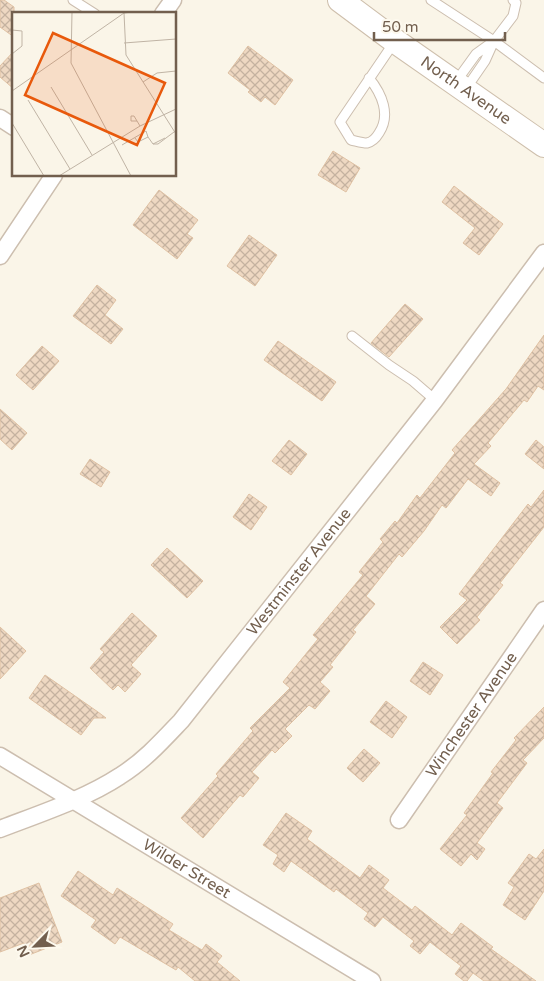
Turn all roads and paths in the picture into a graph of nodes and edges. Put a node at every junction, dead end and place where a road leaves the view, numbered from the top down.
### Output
1 (73, 0) edge
2 (173, 0) edge
3 (340, 0) edge
4 (431, 0) edge
5 (513, 0) edge
6 (92, 12) edge
7 (164, 12) edge
8 (395, 41) junction
9 (494, 41) junction
10 (369, 78) junction
11 (544, 78) edge
12 (460, 87) junction
13 (0, 118) edge
14 (12, 127) edge
15 (544, 145) edge
16 (53, 176) edge
17 (544, 253) edge
18 (0, 256) edge
19 (352, 336) dead end
20 (435, 400) junction
21 (544, 610) edge
22 (0, 756) edge
23 (73, 800) junction
24 (399, 820) dead end
25 (0, 829) edge
26 (372, 981) edge

1 - 6 lane
2 - 7 street
3 - 8 main road, North Avenue
4 - 9 lane
5 - 9 lane
8 - 10 lane
8 - 12 main road, North Avenue
9 - 11 lane
9 - 12 lane
10 - 10 lane
12 - 15 main road, North Avenue
13 - 14 street
16 - 18 street
17 - 20 street, Westminster Avenue
19 - 20 lane
20 - 23 street, Westminster Avenue
21 - 24 street, Winchester Avenue
22 - 23 street, Wilder Street
23 - 25 street, Westminster Avenue
23 - 26 street, Wilder Street

